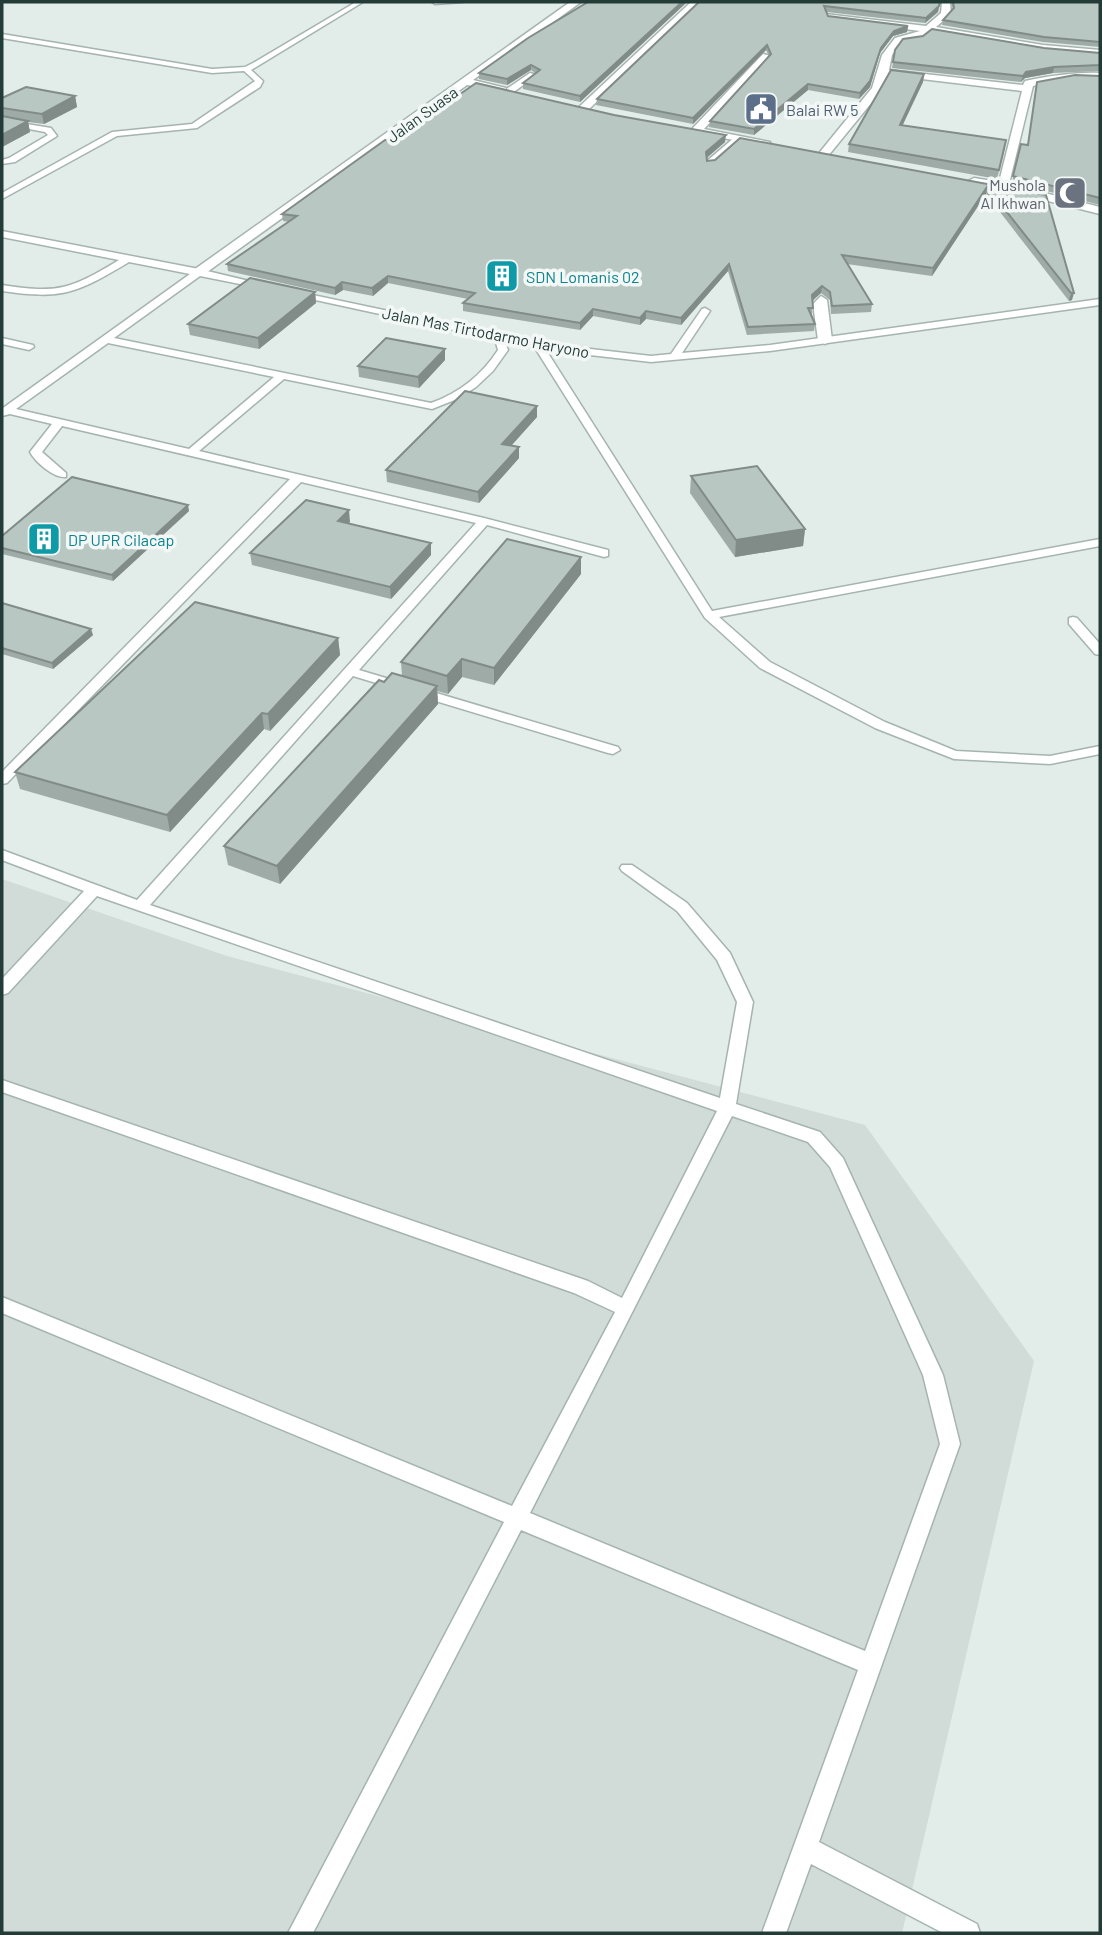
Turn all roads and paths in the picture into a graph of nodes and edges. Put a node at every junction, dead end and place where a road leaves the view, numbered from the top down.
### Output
1 (360, 2) edge
2 (435, 2) edge
3 (460, 2) edge
4 (576, 2) edge
5 (696, 2) edge
6 (946, 2) edge
7 (828, 16) edge
8 (928, 29) junction
9 (2, 36) edge
10 (1100, 53) edge
11 (766, 56) edge
12 (246, 69) junction
13 (884, 72) junction
14 (533, 75) edge
15 (1100, 76) edge
16 (467, 82) junction
17 (1026, 88) junction
18 (508, 92) junction
19 (521, 95) edge
20 (570, 106) edge
21 (2, 122) edge
22 (682, 128) edge
23 (696, 131) junction
24 (738, 139) junction
25 (775, 145) edge
26 (823, 154) edge
27 (2, 162) edge
28 (710, 163) edge
29 (962, 179) edge
30 (1003, 187) junction
31 (2, 196) edge
32 (1100, 211) edge
33 (2, 234) edge
34 (129, 258) junction
35 (199, 272) junction
36 (2, 288) edge
37 (821, 300) edge
38 (1100, 302) edge
39 (705, 311) dead end
40 (499, 337) junction
41 (105, 339) junction
42 (825, 340) junction
43 (2, 341) edge
44 (539, 345) junction
45 (29, 347) dead end
46 (674, 357) junction
47 (282, 375) junction
48 (5, 412) edge
49 (59, 422) junction
50 (191, 453) junction
51 (62, 475) dead end
52 (298, 478) junction
53 (484, 521) junction
54 (1100, 542) edge
55 (604, 553) dead end
56 (709, 615) junction
57 (1073, 621) dead end
58 (1100, 651) edge
59 (349, 671) junction
60 (613, 750) dead end
61 (1100, 750) edge
62 (2, 780) edge
63 (2, 855) edge
64 (627, 868) dead end
65 (93, 891) junction
66 (140, 908) junction
67 (2, 989) edge
68 (2, 1086) edge
69 (727, 1108) junction
70 (2, 1305) edge
71 (626, 1309) junction
72 (518, 1518) junction
73 (870, 1664) junction
74 (805, 1848) junction
75 (300, 1933) edge
76 (774, 1933) edge
77 (968, 1933) edge

1 - 12 lane
2 - 3 lane
4 - 16 street, Jalan Suasa
5 - 20 street
6 - 8 street
7 - 8 street
8 - 10 street
8 - 13 street
9 - 12 lane
11 - 23 street
12 - 31 lane
13 - 17 street
13 - 26 street
14 - 18 lane
15 - 17 street
16 - 18 street
16 - 35 street, Jalan Suasa
17 - 30 street
18 - 19 street
21 - 27 lane
22 - 23 street
23 - 24 street
24 - 25 street
24 - 28 lane
29 - 30 street
30 - 32 street
33 - 34 lane, Jalan Mas Tirtodarmo Haryono
34 - 35 lane, Jalan Mas Tirtodarmo Haryono
34 - 36 lane
35 - 40 lane, Jalan Mas Tirtodarmo Haryono
35 - 41 lane
37 - 42 street
38 - 42 lane, Jalan Mas Tirtodarmo Haryono
39 - 46 lane
40 - 44 lane, Jalan Mas Tirtodarmo Haryono
40 - 47 lane
41 - 47 lane
41 - 48 lane
42 - 46 lane, Jalan Mas Tirtodarmo Haryono
43 - 45 lane
44 - 46 lane, Jalan Mas Tirtodarmo Haryono
44 - 56 lane
47 - 50 lane
48 - 49 lane
49 - 50 lane
49 - 51 lane
50 - 52 lane
52 - 53 lane
52 - 62 lane
53 - 55 lane
53 - 59 lane
54 - 56 lane
56 - 61 lane
57 - 58 lane
59 - 60 lane
59 - 66 lane
63 - 65 lane
64 - 69 lane
65 - 66 lane
65 - 67 lane
66 - 69 lane
68 - 71 lane
69 - 71 lane
69 - 73 lane
70 - 72 lane
71 - 72 lane
72 - 73 lane
72 - 75 lane
73 - 74 lane
74 - 76 lane
74 - 77 lane

